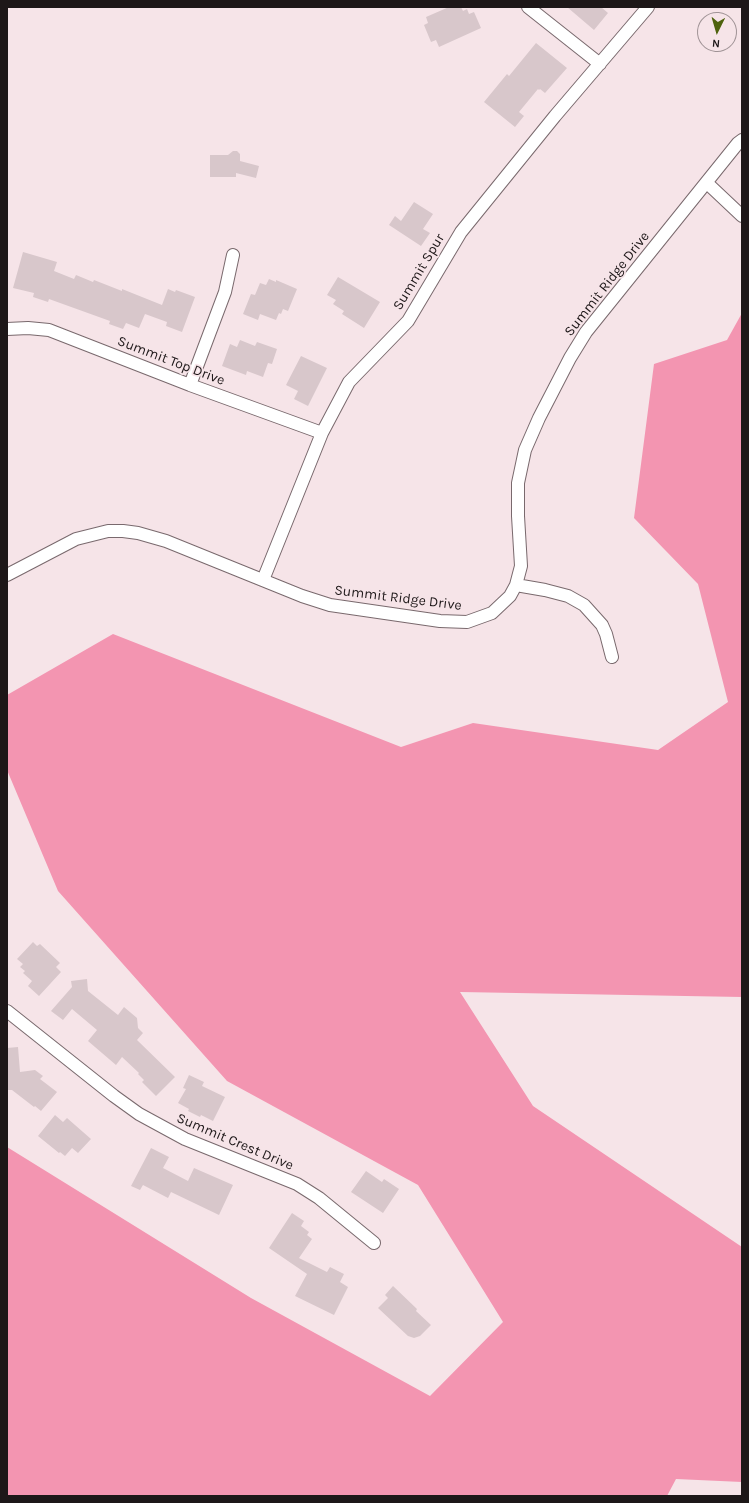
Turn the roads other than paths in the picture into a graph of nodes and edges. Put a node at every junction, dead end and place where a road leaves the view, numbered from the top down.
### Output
1 (528, 7) edge
2 (648, 7) edge
3 (600, 64) junction
4 (742, 140) edge
5 (707, 183) junction
6 (742, 216) edge
7 (233, 255) dead end
8 (7, 328) edge
9 (190, 385) junction
10 (322, 433) junction
11 (7, 575) edge
12 (263, 580) junction
13 (516, 586) junction
14 (612, 657) dead end
15 (7, 1011) edge
16 (374, 1243) dead end

1 - 3 street
2 - 3 street, Summit Spur
3 - 10 street, Summit Spur
4 - 5 street, Summit Ridge Drive
5 - 6 street
5 - 13 street, Summit Ridge Drive
7 - 9 street
8 - 9 street, Summit Top Drive
9 - 10 street, Summit Top Drive
10 - 12 street, Summit Spur
11 - 12 street, Summit Ridge Drive
12 - 13 street, Summit Ridge Drive
13 - 14 street
15 - 16 street, Summit Crest Drive

